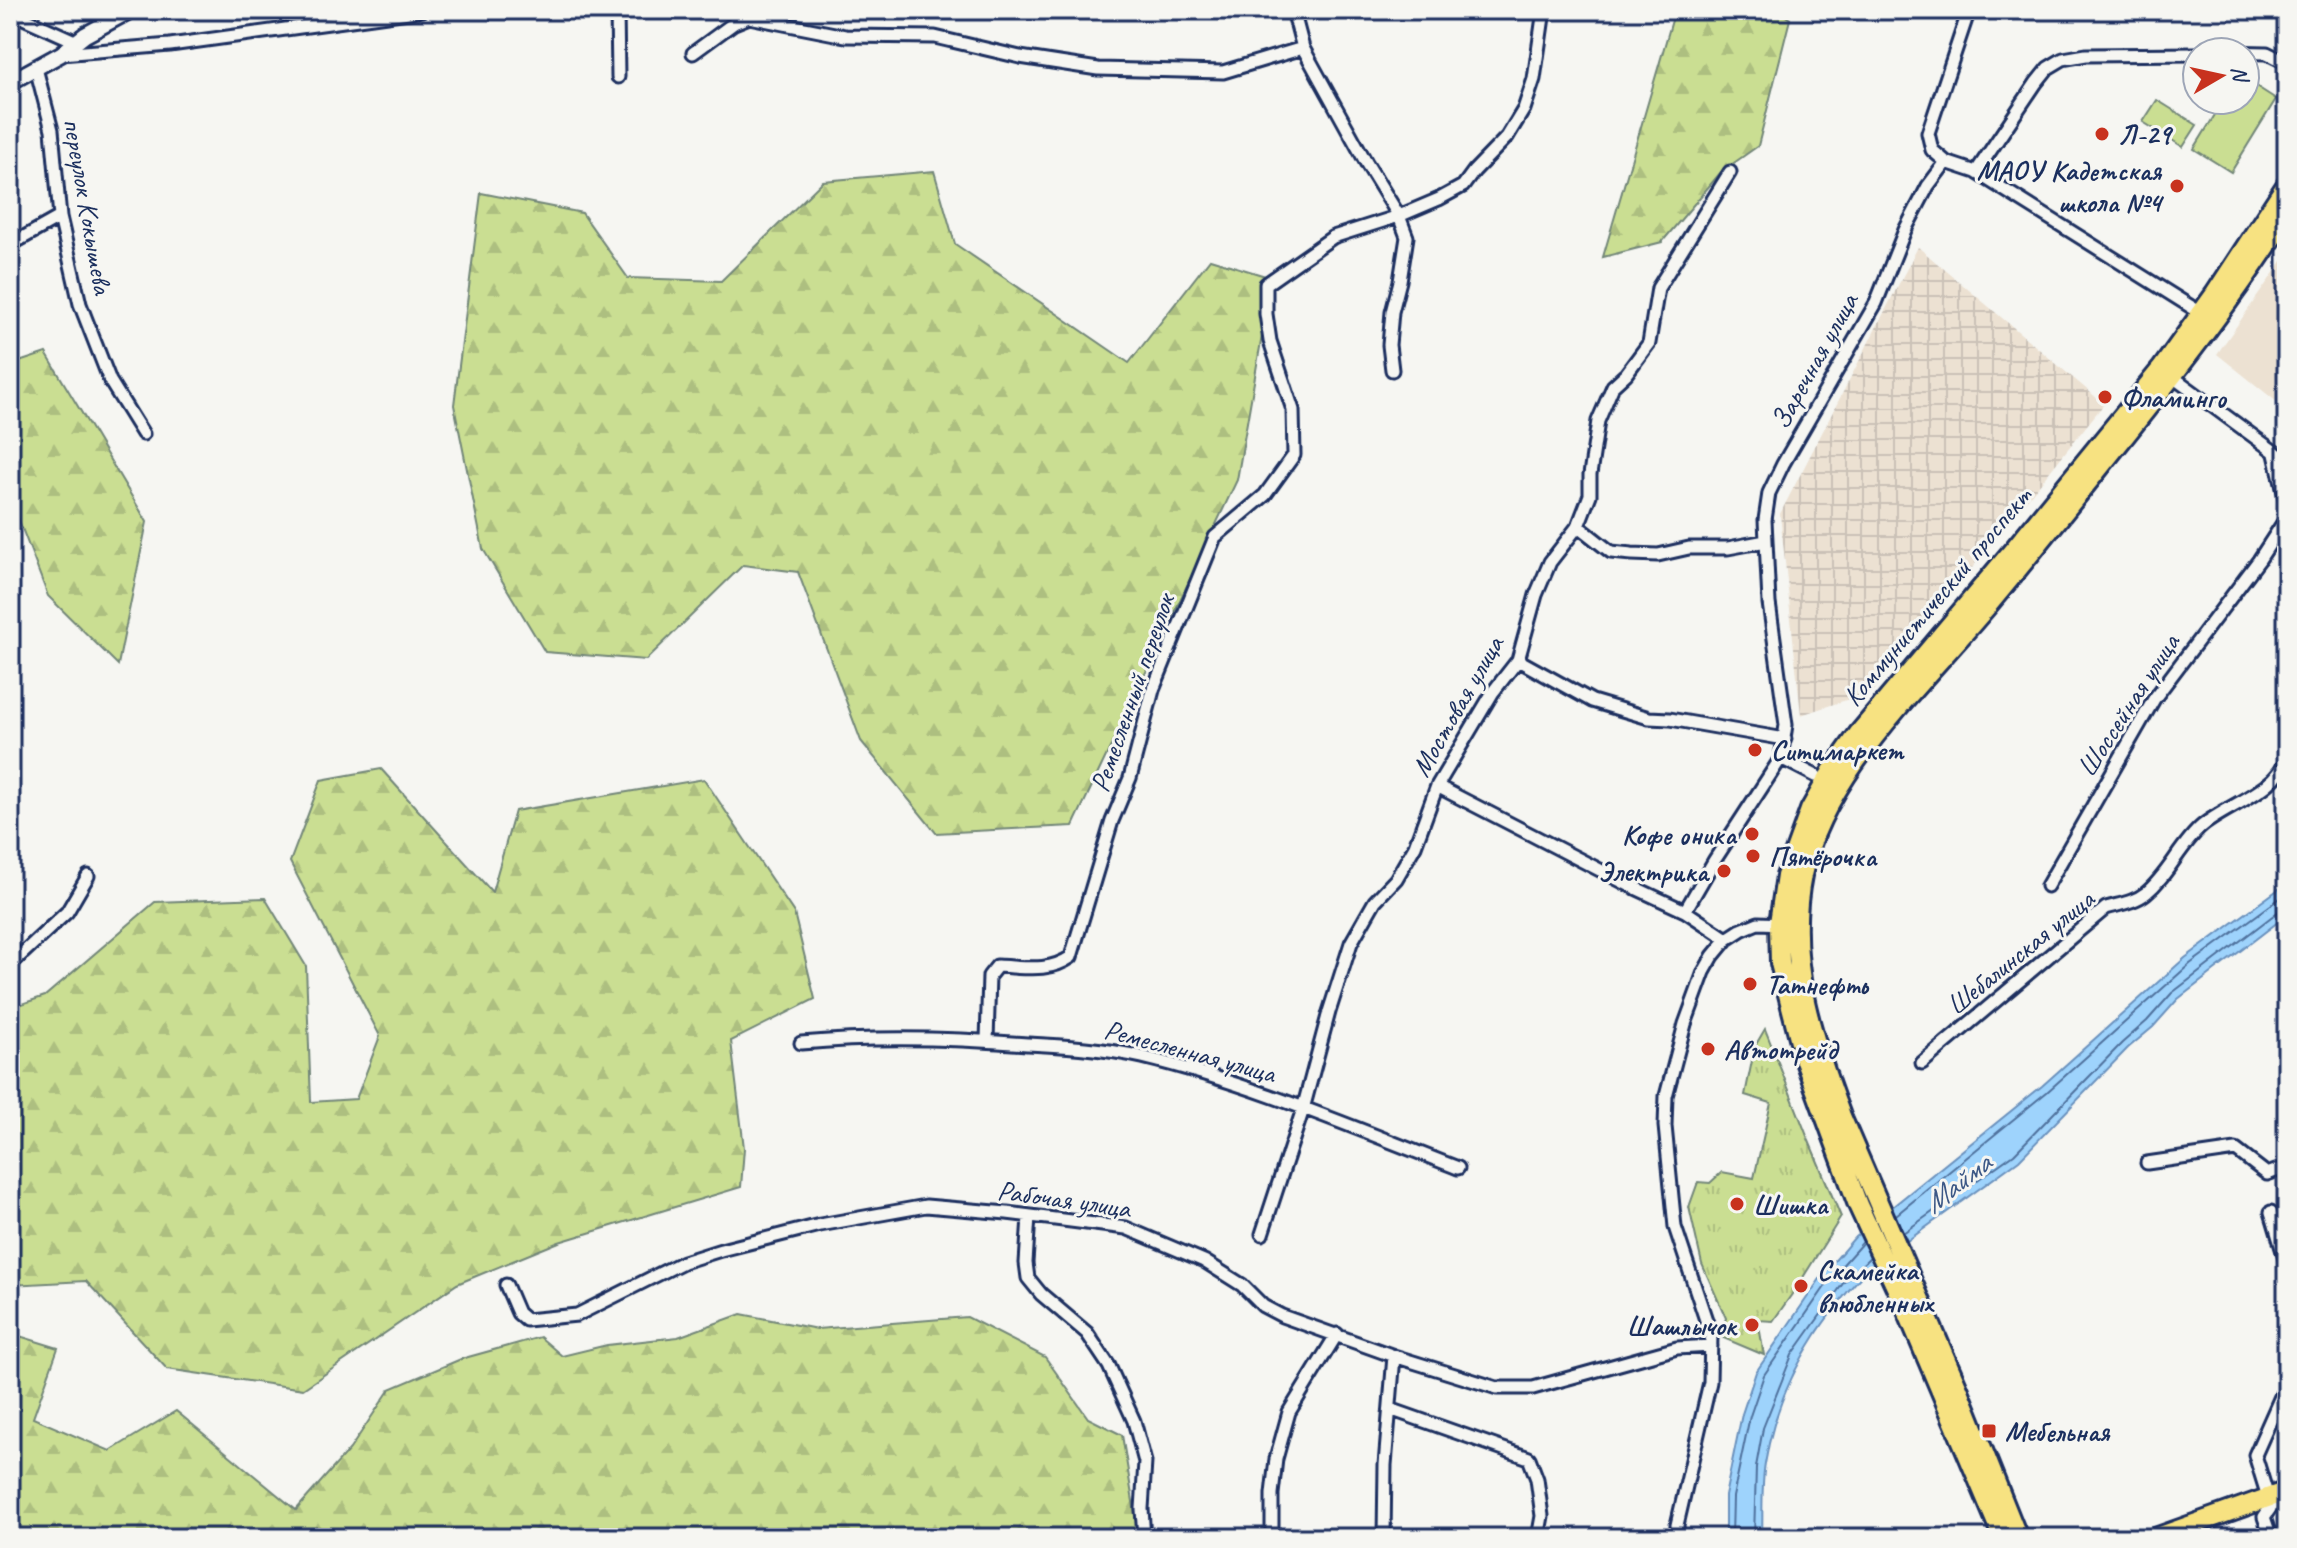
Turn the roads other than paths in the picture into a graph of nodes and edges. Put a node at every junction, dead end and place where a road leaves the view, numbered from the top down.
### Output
1 (131, 10) edge
2 (423, 10) edge
3 (617, 10) edge
4 (1293, 10) edge
5 (1544, 10) edge
6 (1969, 10) edge
7 (10, 12) edge
8 (77, 42) junction
9 (1303, 48) junction
10 (693, 53) dead end
11 (2261, 53) edge
12 (61, 54) junction
13 (2181, 54) edge
14 (2287, 63) edge
15 (36, 68) junction
16 (618, 77) dead end
17 (10, 82) edge
18 (1946, 162) junction
19 (1730, 172) dead end
20 (1976, 172) junction
21 (2287, 184) edge
22 (2287, 215) edge
23 (1399, 216) junction
24 (60, 217) junction
25 (10, 245) edge
26 (2201, 313) junction
27 (1392, 370) dead end
28 (2173, 377) junction
29 (143, 434) dead end
30 (2275, 454) junction
31 (2287, 461) edge
32 (2287, 505) edge
33 (2287, 517) edge
34 (1578, 526) junction
35 (1766, 541) junction
36 (1518, 660) junction
37 (1785, 739) junction
38 (2287, 757) edge
39 (1781, 758) junction
40 (1816, 776) dead end
41 (1437, 786) junction
42 (88, 876) dead end
43 (2047, 886) dead end
44 (1685, 911) junction
45 (1787, 924) junction
46 (1727, 939) junction
47 (10, 965) edge
48 (987, 1041) junction
49 (801, 1043) dead end
50 (1922, 1063) dead end
51 (1303, 1109) junction
52 (2147, 1163) dead end
53 (2287, 1167) edge
54 (1458, 1168) dead end
55 (2271, 1212) dead end
56 (1029, 1216) junction
57 (1262, 1234) dead end
58 (2287, 1265) edge
59 (506, 1285) dead end
60 (1914, 1306) junction
61 (1337, 1334) junction
62 (1711, 1346) junction
63 (1394, 1356) junction
64 (2287, 1383) edge
65 (1390, 1409) junction
66 (2287, 1491) edge
67 (2276, 1502) edge
68 (1144, 1538) edge
69 (1272, 1538) edge
70 (1384, 1538) edge
71 (1538, 1538) edge
72 (1678, 1538) edge
73 (2003, 1538) edge
74 (2018, 1538) edge
75 (2155, 1538) edge
76 (2180, 1538) edge
77 (2271, 1538) edge

1 - 8 street
2 - 12 street
3 - 16 street
4 - 9 street
5 - 23 street
6 - 18 street
7 - 8 street
8 - 12 street
9 - 10 street
9 - 23 street
11 - 14 street
12 - 15 street
13 - 20 street
15 - 17 street
15 - 24 street, переулок Кокышева
18 - 20 street
18 - 35 street, Заречная улица
19 - 34 street, Мостовая улица
20 - 26 street
21 - 26 main road, Коммунистический проспект
22 - 28 main road, Коммунистический проспект
23 - 27 street
23 - 48 street, Ремесленный переулок
24 - 25 street
24 - 29 street, переулок Кокышева
26 - 45 main road, Коммунистический проспект
28 - 30 street
28 - 45 main road, Коммунистический проспект
30 - 31 street
30 - 32 street
33 - 43 street, Шоссейная улица
34 - 35 street
34 - 36 street, Мостовая улица
35 - 37 street, Заречная улица
36 - 37 street
36 - 41 street, Мостовая улица
37 - 39 street, Заречная улица
38 - 50 street, Шебалинская улица
39 - 40 street
39 - 44 street
41 - 44 street
41 - 51 street, Мостовая улица
42 - 47 street
44 - 46 street
45 - 46 street
45 - 60 main road, Коммунистический проспект
45 - 60 main road, Коммунистический проспект
46 - 62 street
48 - 49 street, Ремесленная улица
48 - 51 street, Ремесленная улица
51 - 54 street, Ремесленная улица
51 - 57 street, Мостовая улица
52 - 53 street
55 - 58 street
56 - 59 street, Рабочая улица
56 - 61 street, Рабочая улица
56 - 68 street
60 - 73 main road, Коммунистический проспект
60 - 74 main road, Коммунистический проспект
61 - 63 street, Рабочая улица
61 - 69 street
62 - 63 street, Рабочая улица
62 - 72 street
63 - 65 street
64 - 67 street
65 - 70 street
65 - 71 street
66 - 67 main road
67 - 75 main road
67 - 76 main road
67 - 77 street

